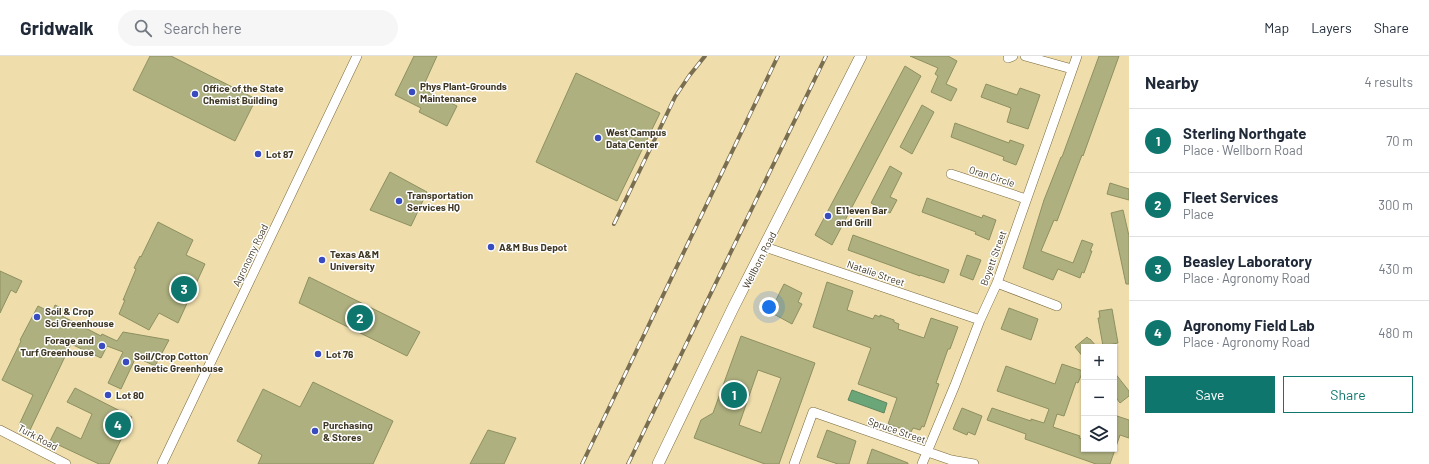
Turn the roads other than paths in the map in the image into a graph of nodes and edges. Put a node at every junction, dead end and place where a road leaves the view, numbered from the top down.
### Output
1 (357, 56) edge
2 (861, 56) edge
3 (1025, 56) edge
4 (1077, 56) edge
5 (1072, 69) junction
6 (951, 174) dead end
7 (1026, 199) junction
8 (765, 247) junction
9 (997, 282) junction
10 (1057, 306) dead end
11 (980, 320) junction
12 (0, 430) edge
13 (927, 452) junction
14 (66, 464) edge
15 (162, 464) edge
16 (658, 464) edge
17 (794, 464) edge
18 (922, 464) edge
19 (974, 464) edge

1 - 15 street, Agronomy Road
2 - 8 main road, Wellborn Road
3 - 5 street
4 - 5 street, Boyett Street
5 - 7 street, Boyett Street
6 - 7 street, Oran Circle
7 - 9 street, Boyett Street
8 - 11 street, Natalie Street
8 - 16 main road, Wellborn Road
9 - 10 street
9 - 11 street, Boyett Street
11 - 13 street, Boyett Street
12 - 14 street, Turk Road
13 - 17 street, Spruce Street
13 - 18 street, Boyett Street
13 - 19 street, Spruce Street

